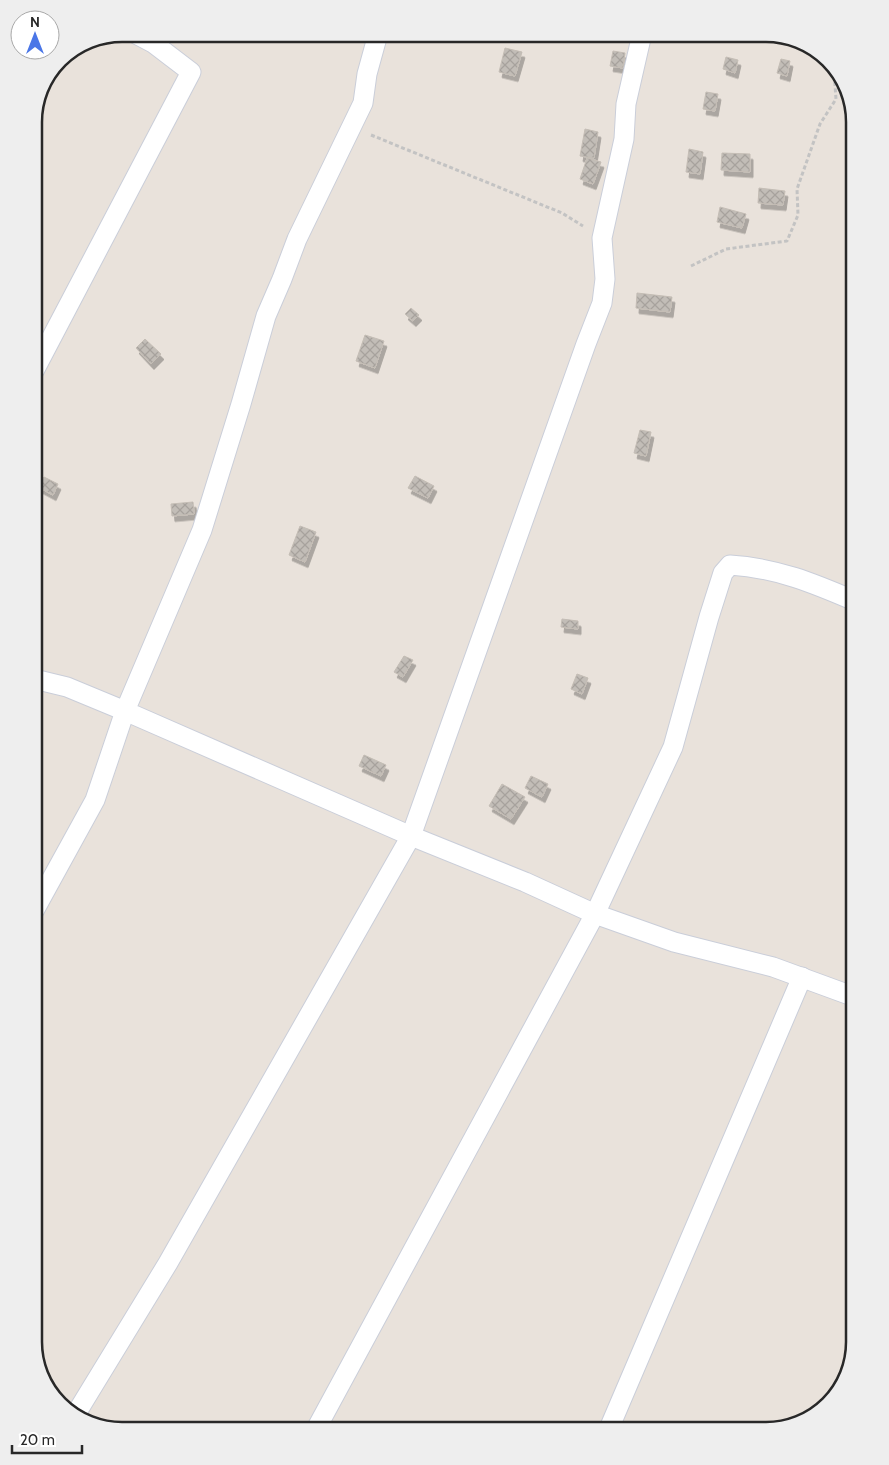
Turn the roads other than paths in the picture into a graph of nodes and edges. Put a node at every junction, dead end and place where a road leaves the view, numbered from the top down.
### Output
1 (150, 42) edge
2 (376, 42) edge
3 (640, 43) edge
4 (43, 354) edge
5 (846, 596) edge
6 (43, 681) edge
7 (124, 711) junction
8 (411, 836) junction
9 (42, 896) edge
10 (594, 914) junction
11 (802, 977) junction
12 (846, 994) edge
13 (79, 1409) edge
14 (320, 1422) edge
15 (612, 1422) edge

1 - 4 street
2 - 7 street
3 - 8 street
5 - 10 street
6 - 7 street
7 - 8 street
7 - 9 street
8 - 10 street
8 - 13 street
10 - 11 street
10 - 14 street
11 - 12 street
11 - 15 street

